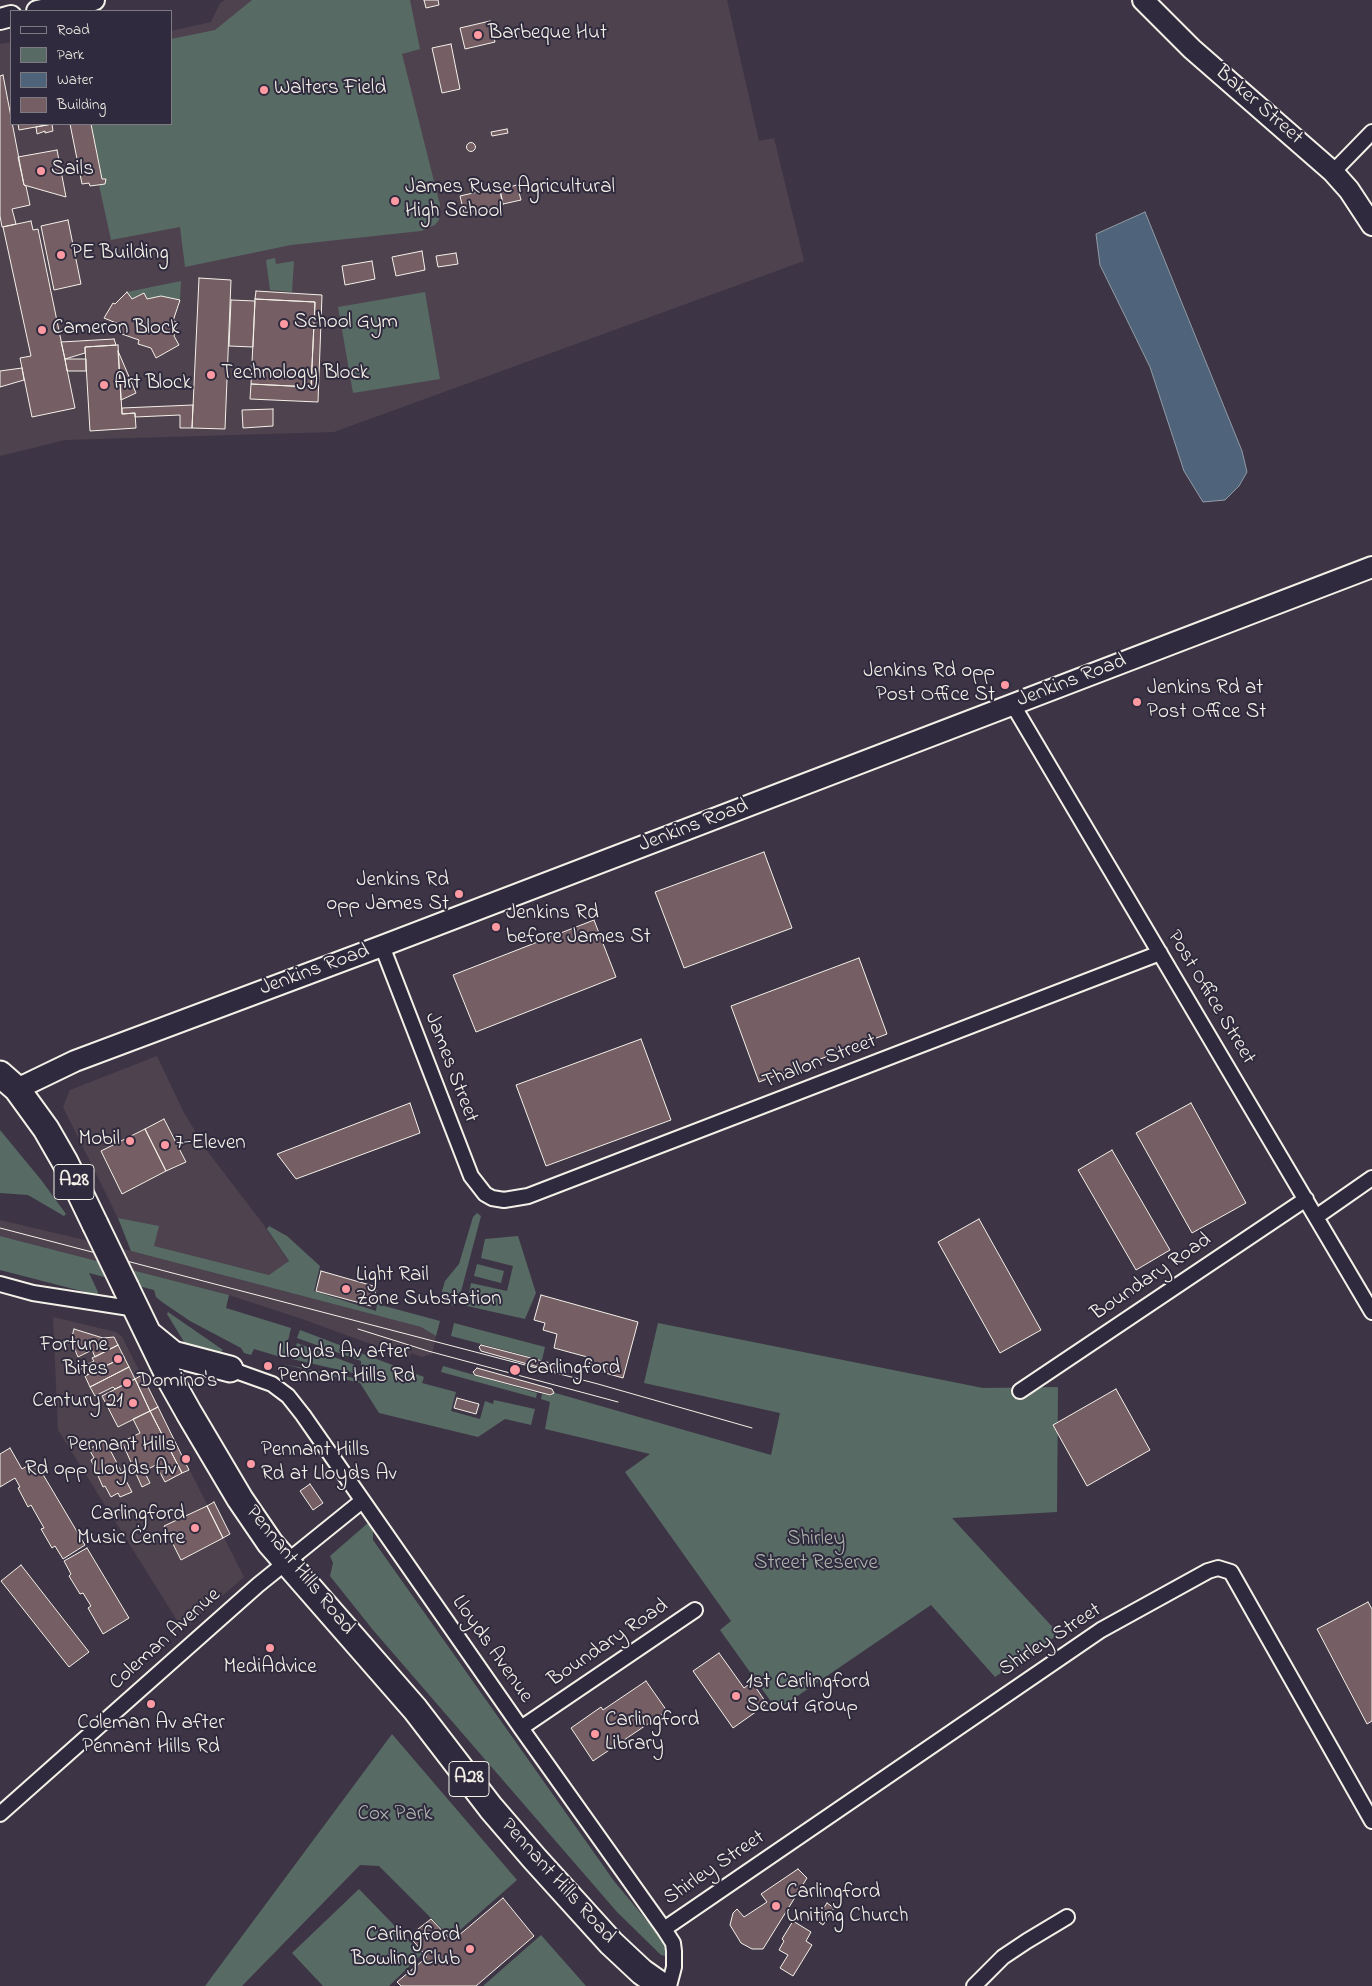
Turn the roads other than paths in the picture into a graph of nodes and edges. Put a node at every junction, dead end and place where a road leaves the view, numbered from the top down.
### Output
1 (94, 0) edge
2 (1143, 0) edge
3 (42, 10) edge
4 (1372, 132) edge
5 (1333, 172) junction
6 (1372, 225) edge
7 (1372, 567) edge
8 (1014, 705) junction
9 (382, 946) junction
10 (1160, 953) junction
11 (9, 1082) edge
12 (1372, 1178) edge
13 (492, 1198) joint
14 (1306, 1199) junction
15 (1316, 1217) junction
16 (0, 1284) edge
17 (131, 1298) junction
18 (1372, 1312) edge
19 (149, 1335) junction
20 (230, 1368) joint
21 (1020, 1391) dead end
22 (362, 1500) junction
23 (286, 1562) junction
24 (696, 1610) dead end
25 (521, 1728) junction
26 (0, 1814) edge
27 (1372, 1822) edge
28 (1067, 1917) dead end
29 (664, 1929) junction
30 (662, 1986) edge
31 (669, 1986) edge
32 (974, 1986) edge

1 - 3 main road
2 - 5 main road, Baker Street
4 - 5 street
5 - 6 main road, Baker Street
7 - 8 main road, Jenkins Road
8 - 9 main road, Jenkins Road
8 - 10 street, Post Office Street
9 - 11 main road, Jenkins Road
9 - 13 street, James Street
10 - 13 street, Thallon Street
10 - 14 street, Post Office Street
11 - 17 highway, Pennant Hills Road / A28, bridge
12 - 15 street
14 - 15 street, Post Office Street
14 - 21 street, Boundary Road
15 - 18 street, Post Office Street
16 - 17 street
17 - 19 highway, Pennant Hills Road / A28
19 - 20 highway
19 - 23 highway, Pennant Hills Road / A28
20 - 22 street, Lloyds Avenue
22 - 23 street, Coleman Avenue
22 - 25 street, Lloyds Avenue
23 - 26 street, Coleman Avenue
23 - 30 highway, Pennant Hills Road / A28
24 - 25 street, Boundary Road
25 - 29 street, Lloyds Avenue
27 - 29 street, Shirley Street
28 - 32 street
29 - 31 street, Lloyds Avenue

